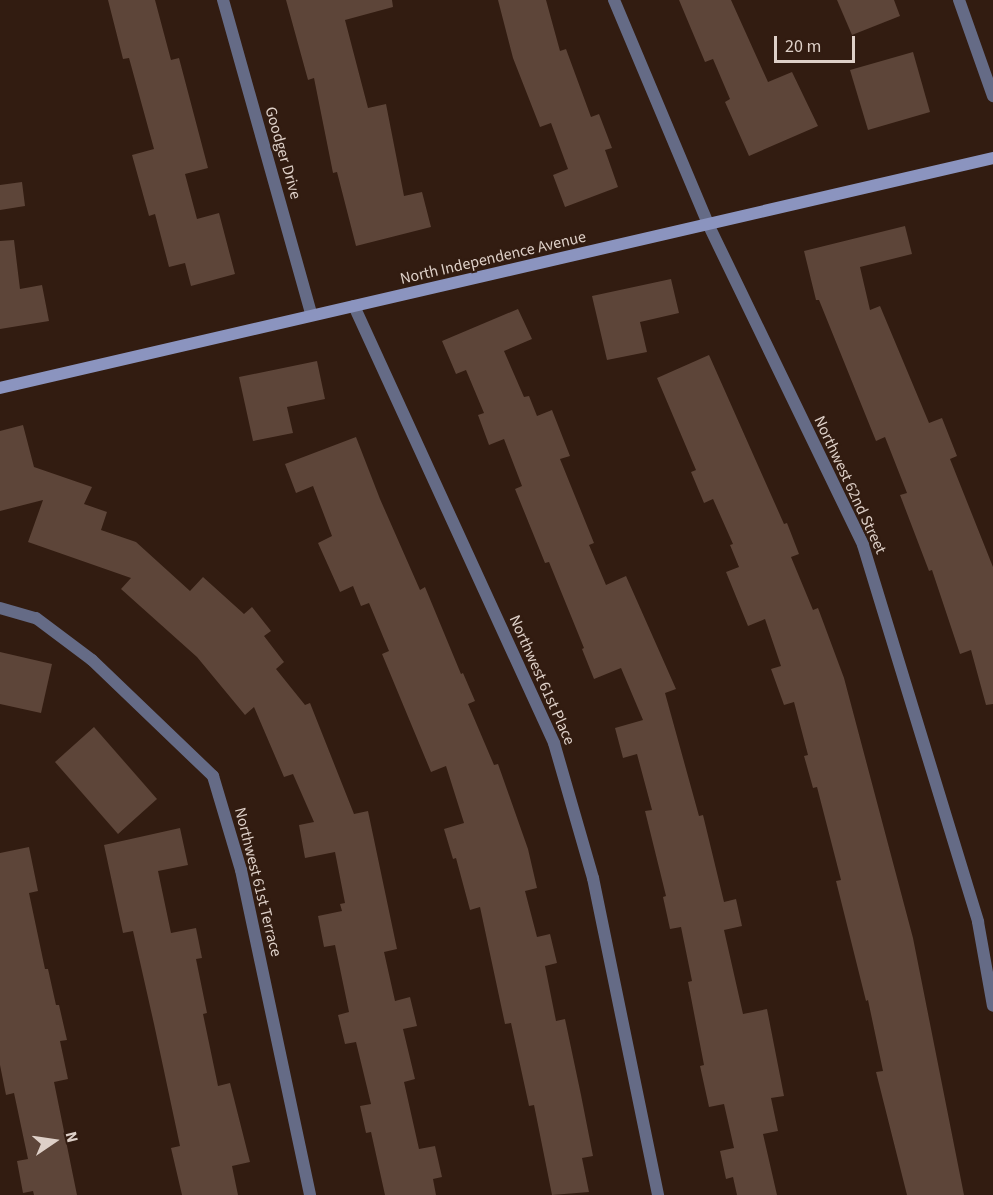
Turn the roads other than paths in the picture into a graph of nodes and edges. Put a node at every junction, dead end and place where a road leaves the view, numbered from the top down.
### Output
1 (223, 0) edge
2 (614, 0) edge
3 (959, 0) edge
4 (993, 96) edge
5 (993, 158) edge
6 (709, 226) junction
7 (354, 306) junction
8 (311, 314) junction
9 (0, 388) edge
10 (0, 608) edge
11 (993, 1006) edge
12 (310, 1195) edge
13 (658, 1195) edge

1 - 8 street, Goodger Drive
2 - 6 street, Northwest 62nd Street
3 - 4 street
5 - 6 street, North Independence Avenue
6 - 7 street, North Independence Avenue
6 - 11 street, Northwest 62nd Street
7 - 8 street, North Independence Avenue
7 - 13 street, Northwest 61st Place
8 - 9 street, North Independence Avenue
10 - 12 street, Northwest 61st Terrace

